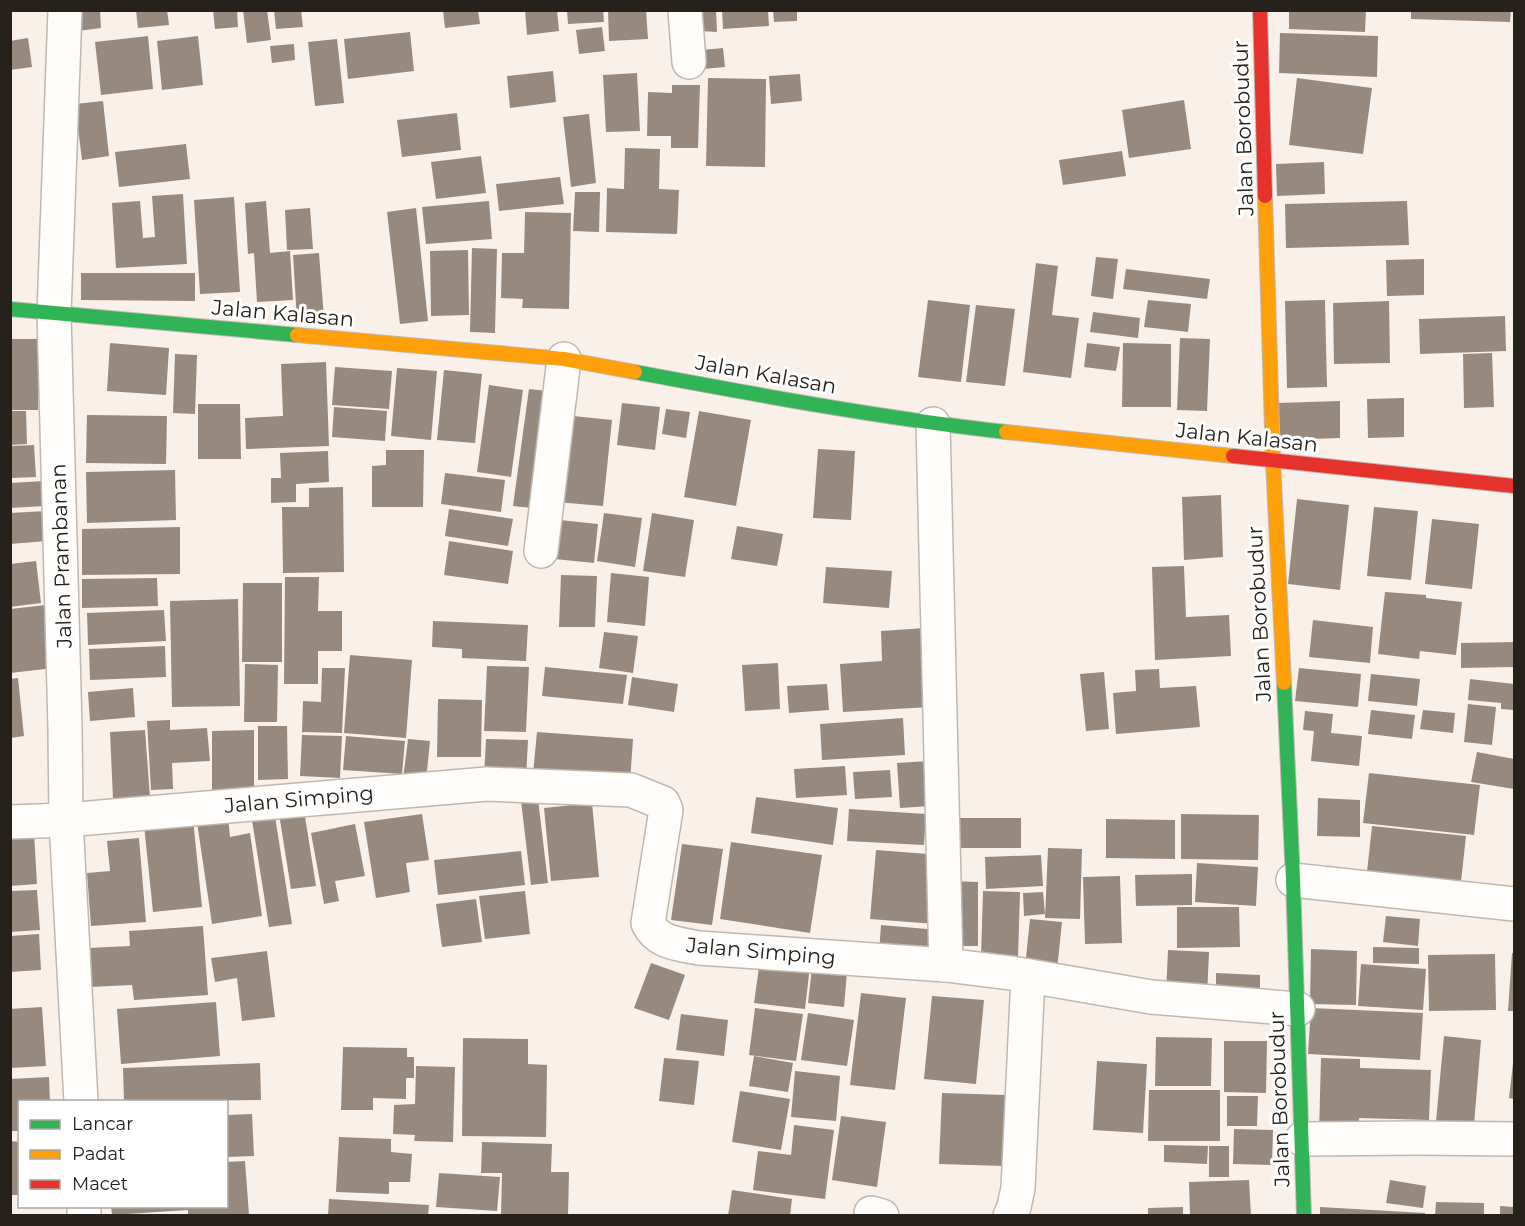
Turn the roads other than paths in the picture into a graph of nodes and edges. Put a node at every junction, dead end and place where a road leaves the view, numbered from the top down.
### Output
1 (65, 10) edge
2 (685, 10) edge
3 (1260, 10) edge
4 (689, 62) dead end
5 (10, 309) edge
6 (54, 314) junction
7 (564, 359) junction
8 (933, 424) junction
9 (1273, 461) junction
10 (1515, 486) edge
11 (541, 550) dead end
12 (66, 820) junction
13 (10, 822) edge
14 (1293, 880) junction
15 (1515, 904) edge
16 (946, 965) junction
17 (1029, 976) junction
18 (1298, 1009) junction
19 (81, 1100) edge
20 (1302, 1139) junction
21 (1515, 1139) edge
22 (1010, 1215) edge
23 (1304, 1215) edge

1 - 6 street, Jalan Prambanan
2 - 4 street
3 - 9 street, Jalan Borobudur
5 - 6 street, Jalan Kalasan
6 - 7 street, Jalan Kalasan
6 - 12 street, Jalan Prambanan
7 - 8 street, Jalan Kalasan
7 - 11 street
8 - 9 street, Jalan Kalasan
8 - 16 street
9 - 10 street, Jalan Kalasan
9 - 14 street, Jalan Borobudur
12 - 13 street, Jalan Simping
12 - 16 street, Jalan Simping
12 - 19 street, Jalan Prambanan
14 - 15 street
14 - 18 street, Jalan Borobudur
16 - 17 street, Jalan Simping
17 - 18 street, Jalan Simping
17 - 22 street
18 - 20 street, Jalan Borobudur
20 - 21 street
20 - 23 street, Jalan Borobudur

